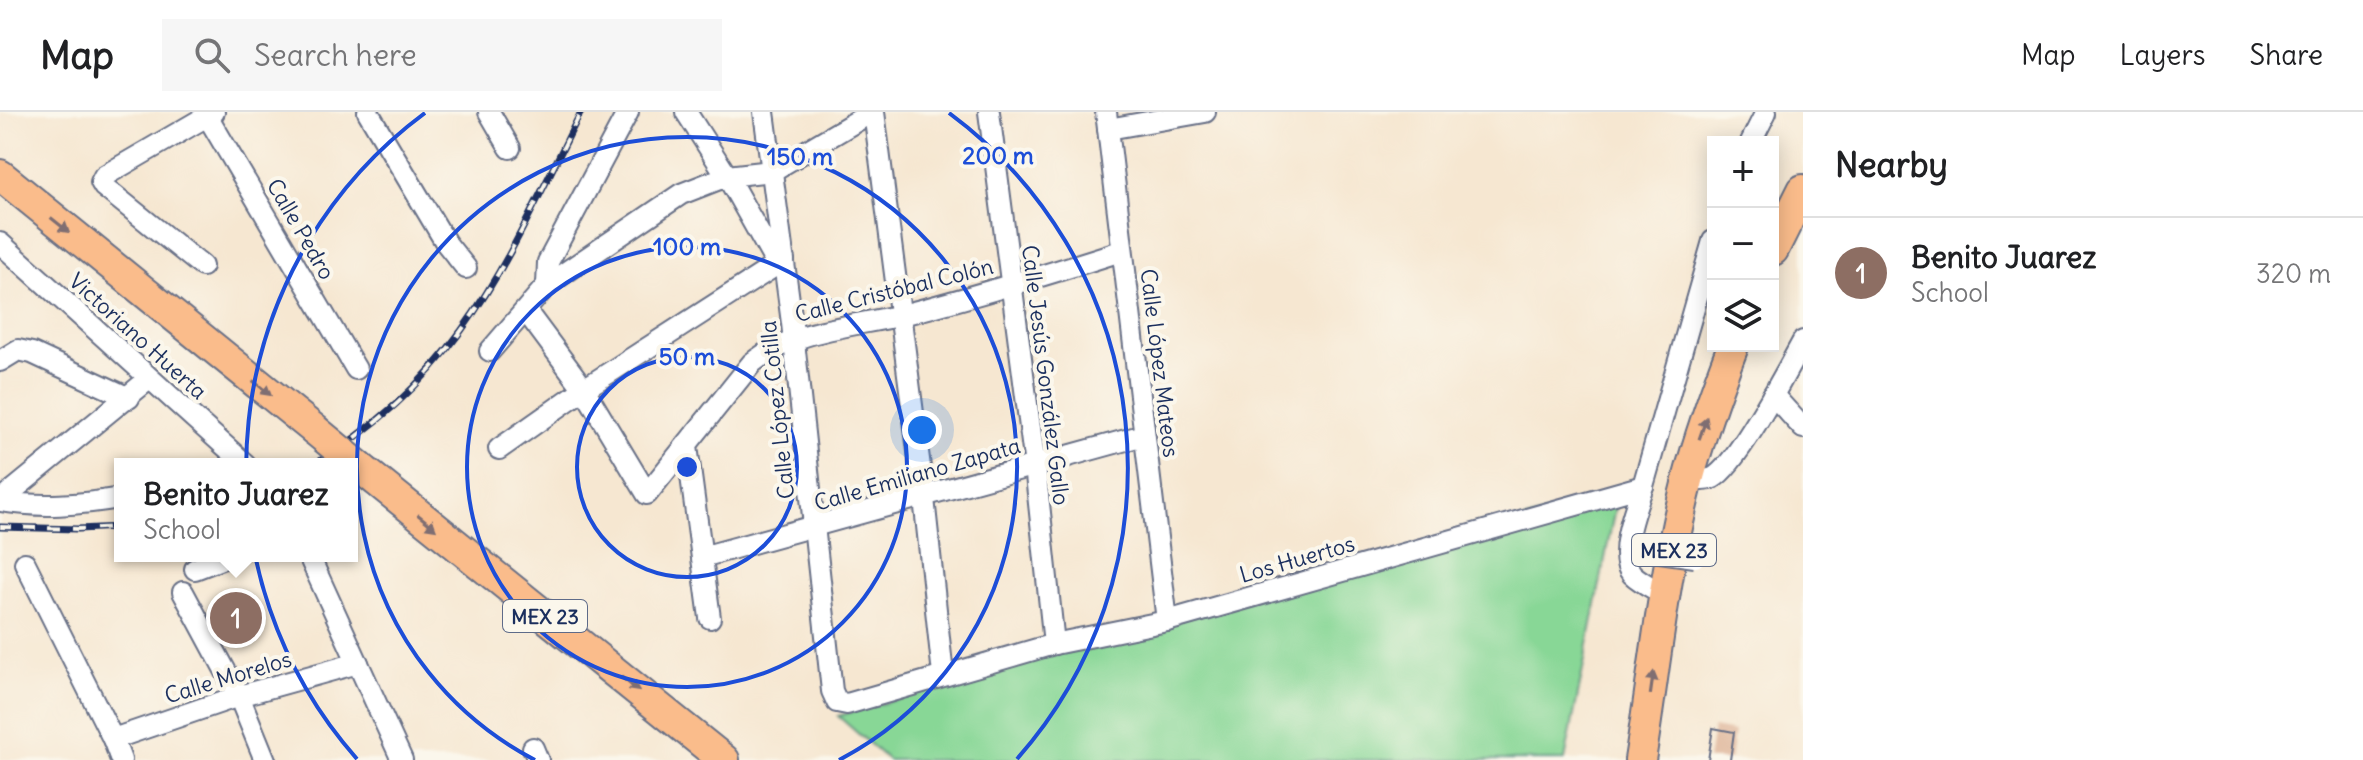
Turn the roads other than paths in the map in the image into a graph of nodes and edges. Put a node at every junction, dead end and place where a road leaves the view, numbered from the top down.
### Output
1 (368, 112) edge
2 (489, 112) edge
3 (628, 112) edge
4 (686, 112) edge
5 (764, 112) edge
6 (873, 112) edge
7 (989, 112) edge
8 (1205, 112) edge
9 (1766, 112) edge
10 (209, 113) edge
11 (1107, 120) edge
12 (1754, 136) edge
13 (510, 148) dead end
14 (772, 171) junction
15 (0, 175) edge
16 (727, 176) junction
17 (1799, 197) edge
18 (1779, 238) edge
19 (0, 243) edge
20 (1121, 251) junction
21 (781, 262) junction
22 (1707, 262) edge
23 (10, 264) edge
24 (202, 266) dead end
25 (466, 268) dead end
26 (547, 285) junction
27 (1011, 286) junction
28 (526, 311) junction
29 (899, 315) junction
30 (794, 338) junction
31 (1803, 341) edge
32 (490, 351) dead end
33 (1731, 352) edge
34 (0, 361) edge
35 (356, 369) dead end
36 (149, 379) junction
37 (584, 389) junction
38 (1773, 395) junction
39 (129, 398) junction
40 (1803, 428) edge
41 (1144, 435) junction
42 (687, 446) junction
43 (499, 449) dead end
44 (238, 458) edge
45 (349, 458) edge
46 (358, 466) edge
47 (1035, 466) junction
48 (1688, 481) junction
49 (1643, 486) junction
50 (924, 498) junction
51 (114, 499) edge
52 (0, 501) edge
53 (814, 527) junction
54 (1639, 549) dead end
55 (702, 557) junction
56 (1695, 557) dead end
57 (213, 562) edge
58 (312, 562) edge
59 (25, 563) dead end
60 (195, 569) dead end
61 (183, 592) dead end
62 (1665, 595) junction
63 (710, 618) dead end
64 (1167, 621) junction
65 (1054, 644) junction
66 (358, 663) junction
67 (943, 675) junction
68 (239, 696) junction
69 (837, 702) joint
70 (113, 739) junction
71 (121, 760) edge
72 (265, 760) edge
73 (402, 760) edge
74 (724, 760) edge
75 (1640, 760) edge

1 - 25 street
2 - 13 street
3 - 26 street
4 - 16 street
5 - 14 street, Calle López Cotilla
6 - 14 street
6 - 29 street
7 - 27 street, Calle Jesús González Gallo
8 - 11 street
9 - 12 street
10 - 24 street
10 - 35 street, Calle Pedro
11 - 20 street, Calle López Mateos
14 - 16 street
14 - 21 street, Calle López Cotilla
15 -> 45 highway, MEX 23, bridge
16 - 21 street
16 - 26 street
17 - 18 highway
19 - 23 street, Victoriano Huerta
20 - 27 street, Calle Cristóbal Colón
20 - 41 street, Calle López Mateos
21 - 30 street, Calle López Cotilla
21 - 37 street
22 - 49 street
23 - 36 street, Victoriano Huerta
26 - 28 street
27 - 29 street, Calle Cristóbal Colón
27 - 47 street, Calle Jesús González Gallo
28 - 32 street
28 - 37 street
29 - 30 street, Calle Cristóbal Colón
29 - 50 street
30 - 42 street, Calle Cristóbal Colón
30 - 53 street, Calle López Cotilla
31 - 38 street
48 -> 33 highway, MEX 23
34 - 39 street
36 - 39 street
36 - 44 street, Victoriano Huerta
37 - 42 street, Calle Cristóbal Colón
37 - 43 street
38 - 40 street
38 - 48 street
39 - 52 street
41 - 47 street, Calle Emiliano Zapata
41 - 64 street, Calle López Mateos
42 - 55 street
46 -> 74 highway, MEX 23, bridge
47 - 50 street, Calle Emiliano Zapata
47 - 65 street, Calle Jesús González Gallo
48 - 62 highway, MEX 23
49 - 62 street
49 - 64 street, Los Huertos
50 - 53 street, Calle Emiliano Zapata
50 - 67 street
51 - 52 street
53 - 55 street, Calle Emiliano Zapata
53 - 69 street, Calle López Cotilla
54 - 56 street, bridge
55 - 63 street
57 - 60 street
58 - 66 street
59 - 70 street
61 - 68 street
75 -> 62 highway, MEX 23
64 - 65 street, Los Huertos
65 - 67 street, Los Huertos
66 - 68 street, Calle Morelos
66 - 73 street
67 - 69 street, Los Huertos
68 - 70 street, Calle Morelos
68 - 72 street
70 - 71 street

